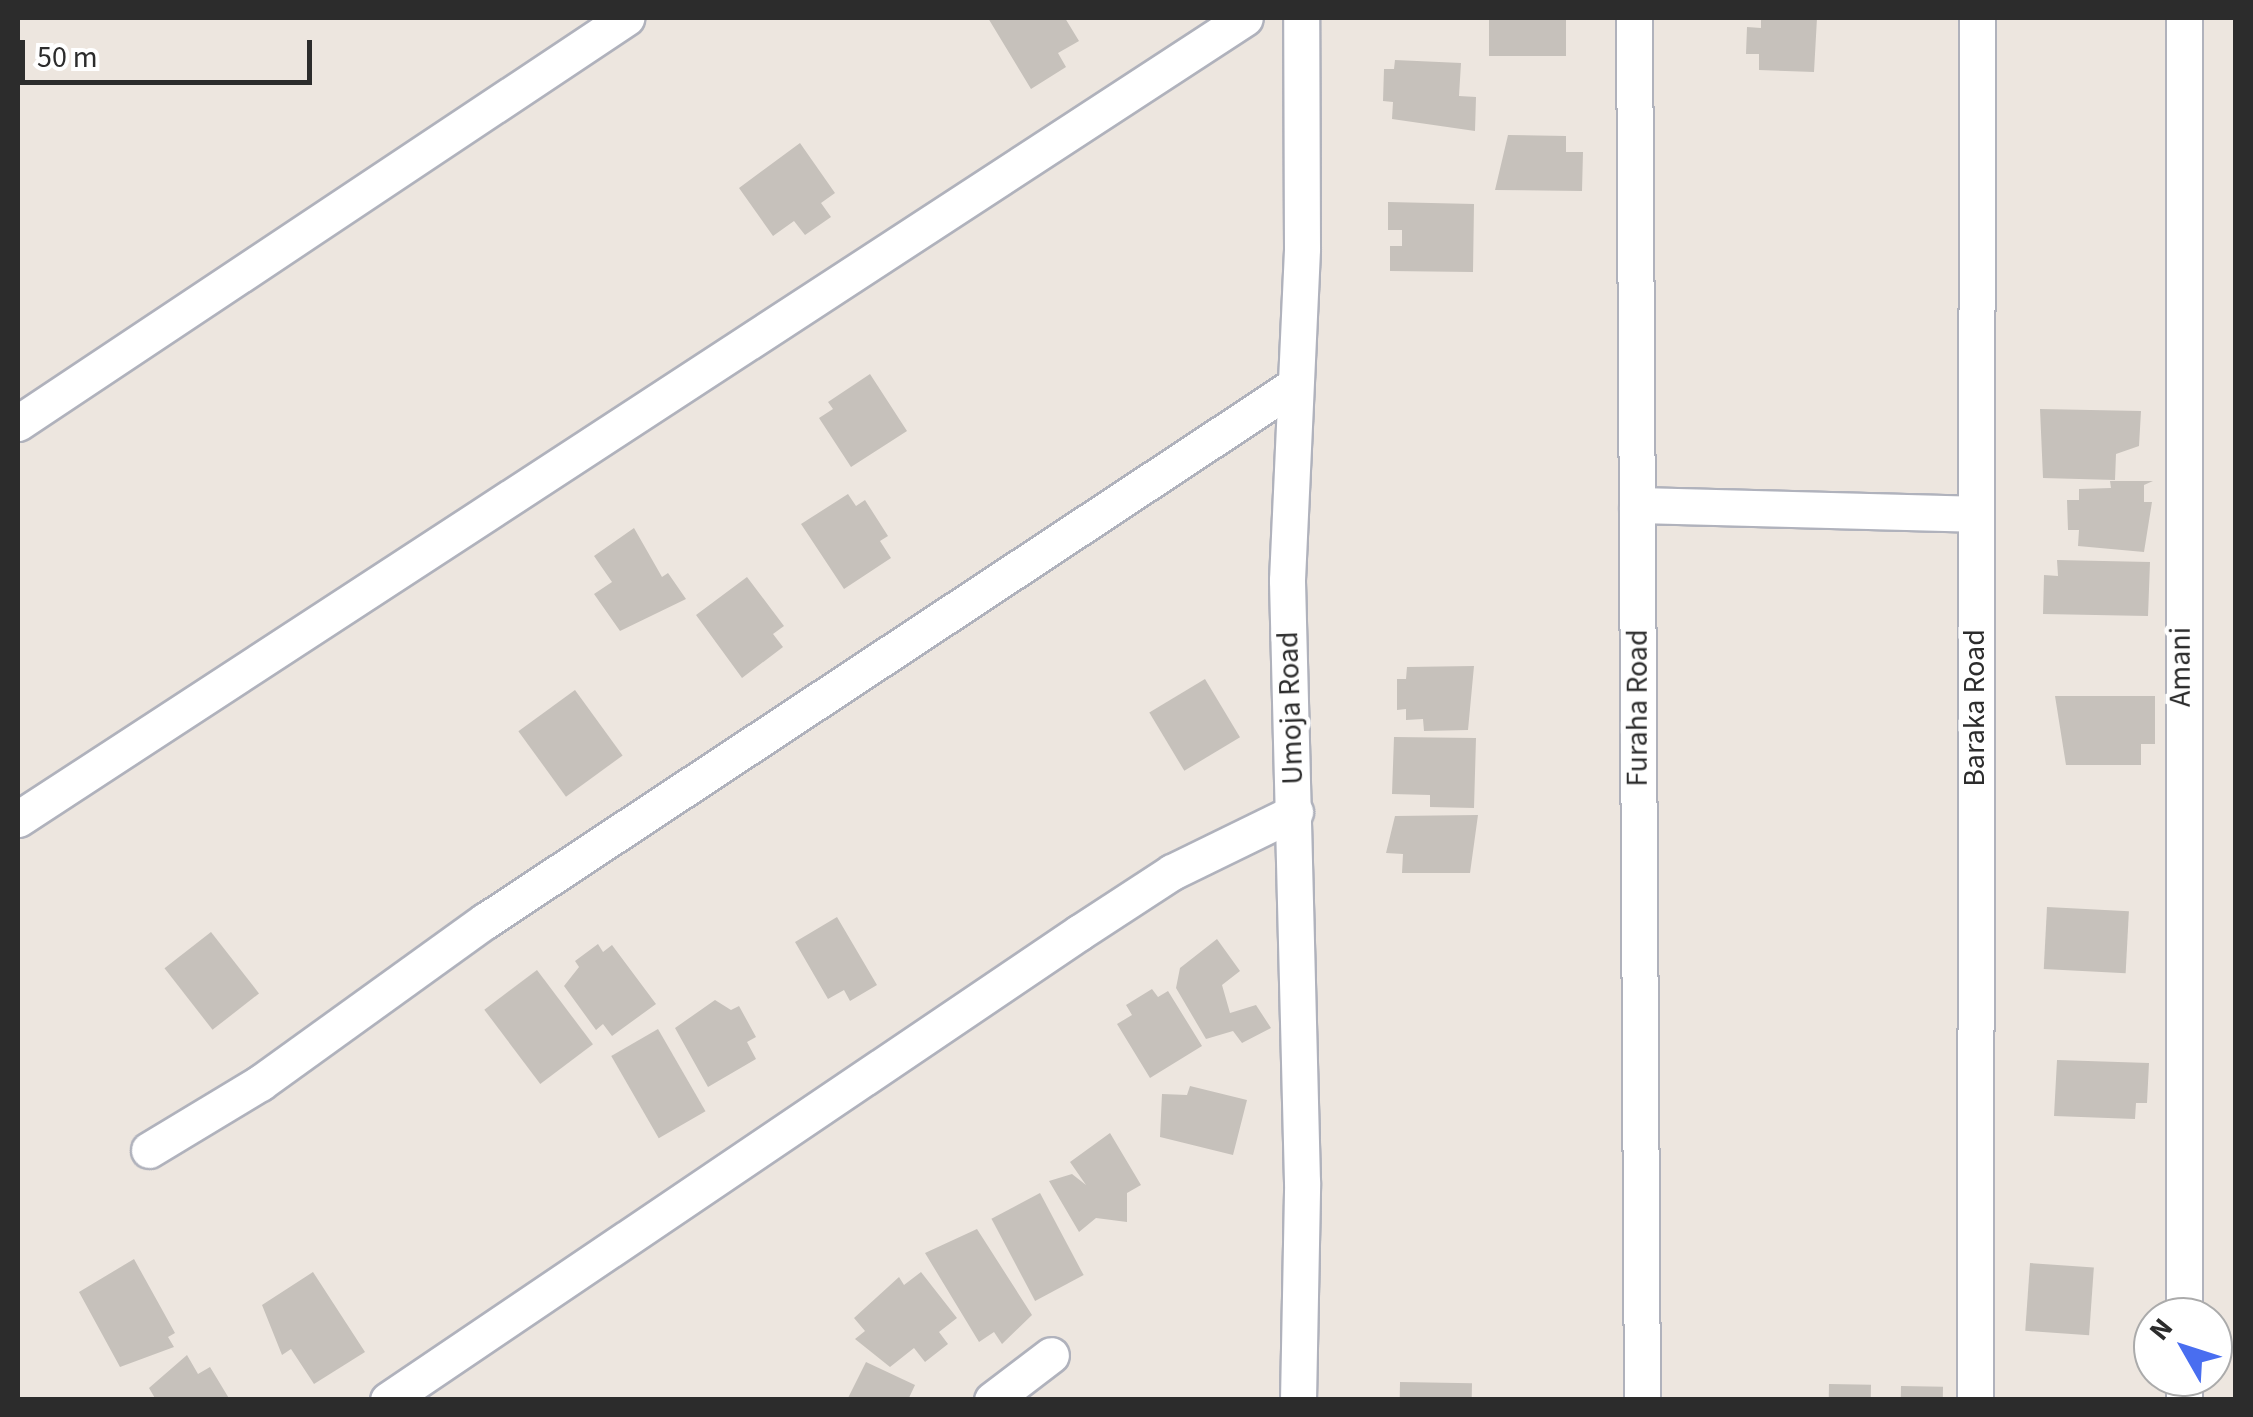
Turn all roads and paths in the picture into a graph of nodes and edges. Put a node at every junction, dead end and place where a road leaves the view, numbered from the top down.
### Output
1 (626, 18) edge
2 (1245, 18) edge
3 (1301, 18) edge
4 (1634, 18) edge
5 (1978, 18) edge
6 (2184, 18) edge
7 (1292, 387) junction
8 (18, 423) edge
9 (1637, 505) junction
10 (1975, 514) junction
11 (1294, 812) junction
12 (18, 819) edge
13 (149, 1150) dead end
14 (2184, 1297) edge
15 (1051, 1356) dead end
16 (388, 1400) edge
17 (992, 1400) edge
18 (1298, 1400) edge
19 (1642, 1400) edge
20 (1974, 1400) edge

1 - 8 street
2 - 12 street
3 - 7 street, Umoja Road
4 - 9 street, Furaha Road
5 - 10 street, Baraka Road
6 - 14 street, Amani
7 - 11 street, Umoja Road
7 - 13 street
9 - 10 street
9 - 19 street, Furaha Road
10 - 20 street, Baraka Road
11 - 16 street
11 - 18 street, Umoja Road
15 - 17 street

